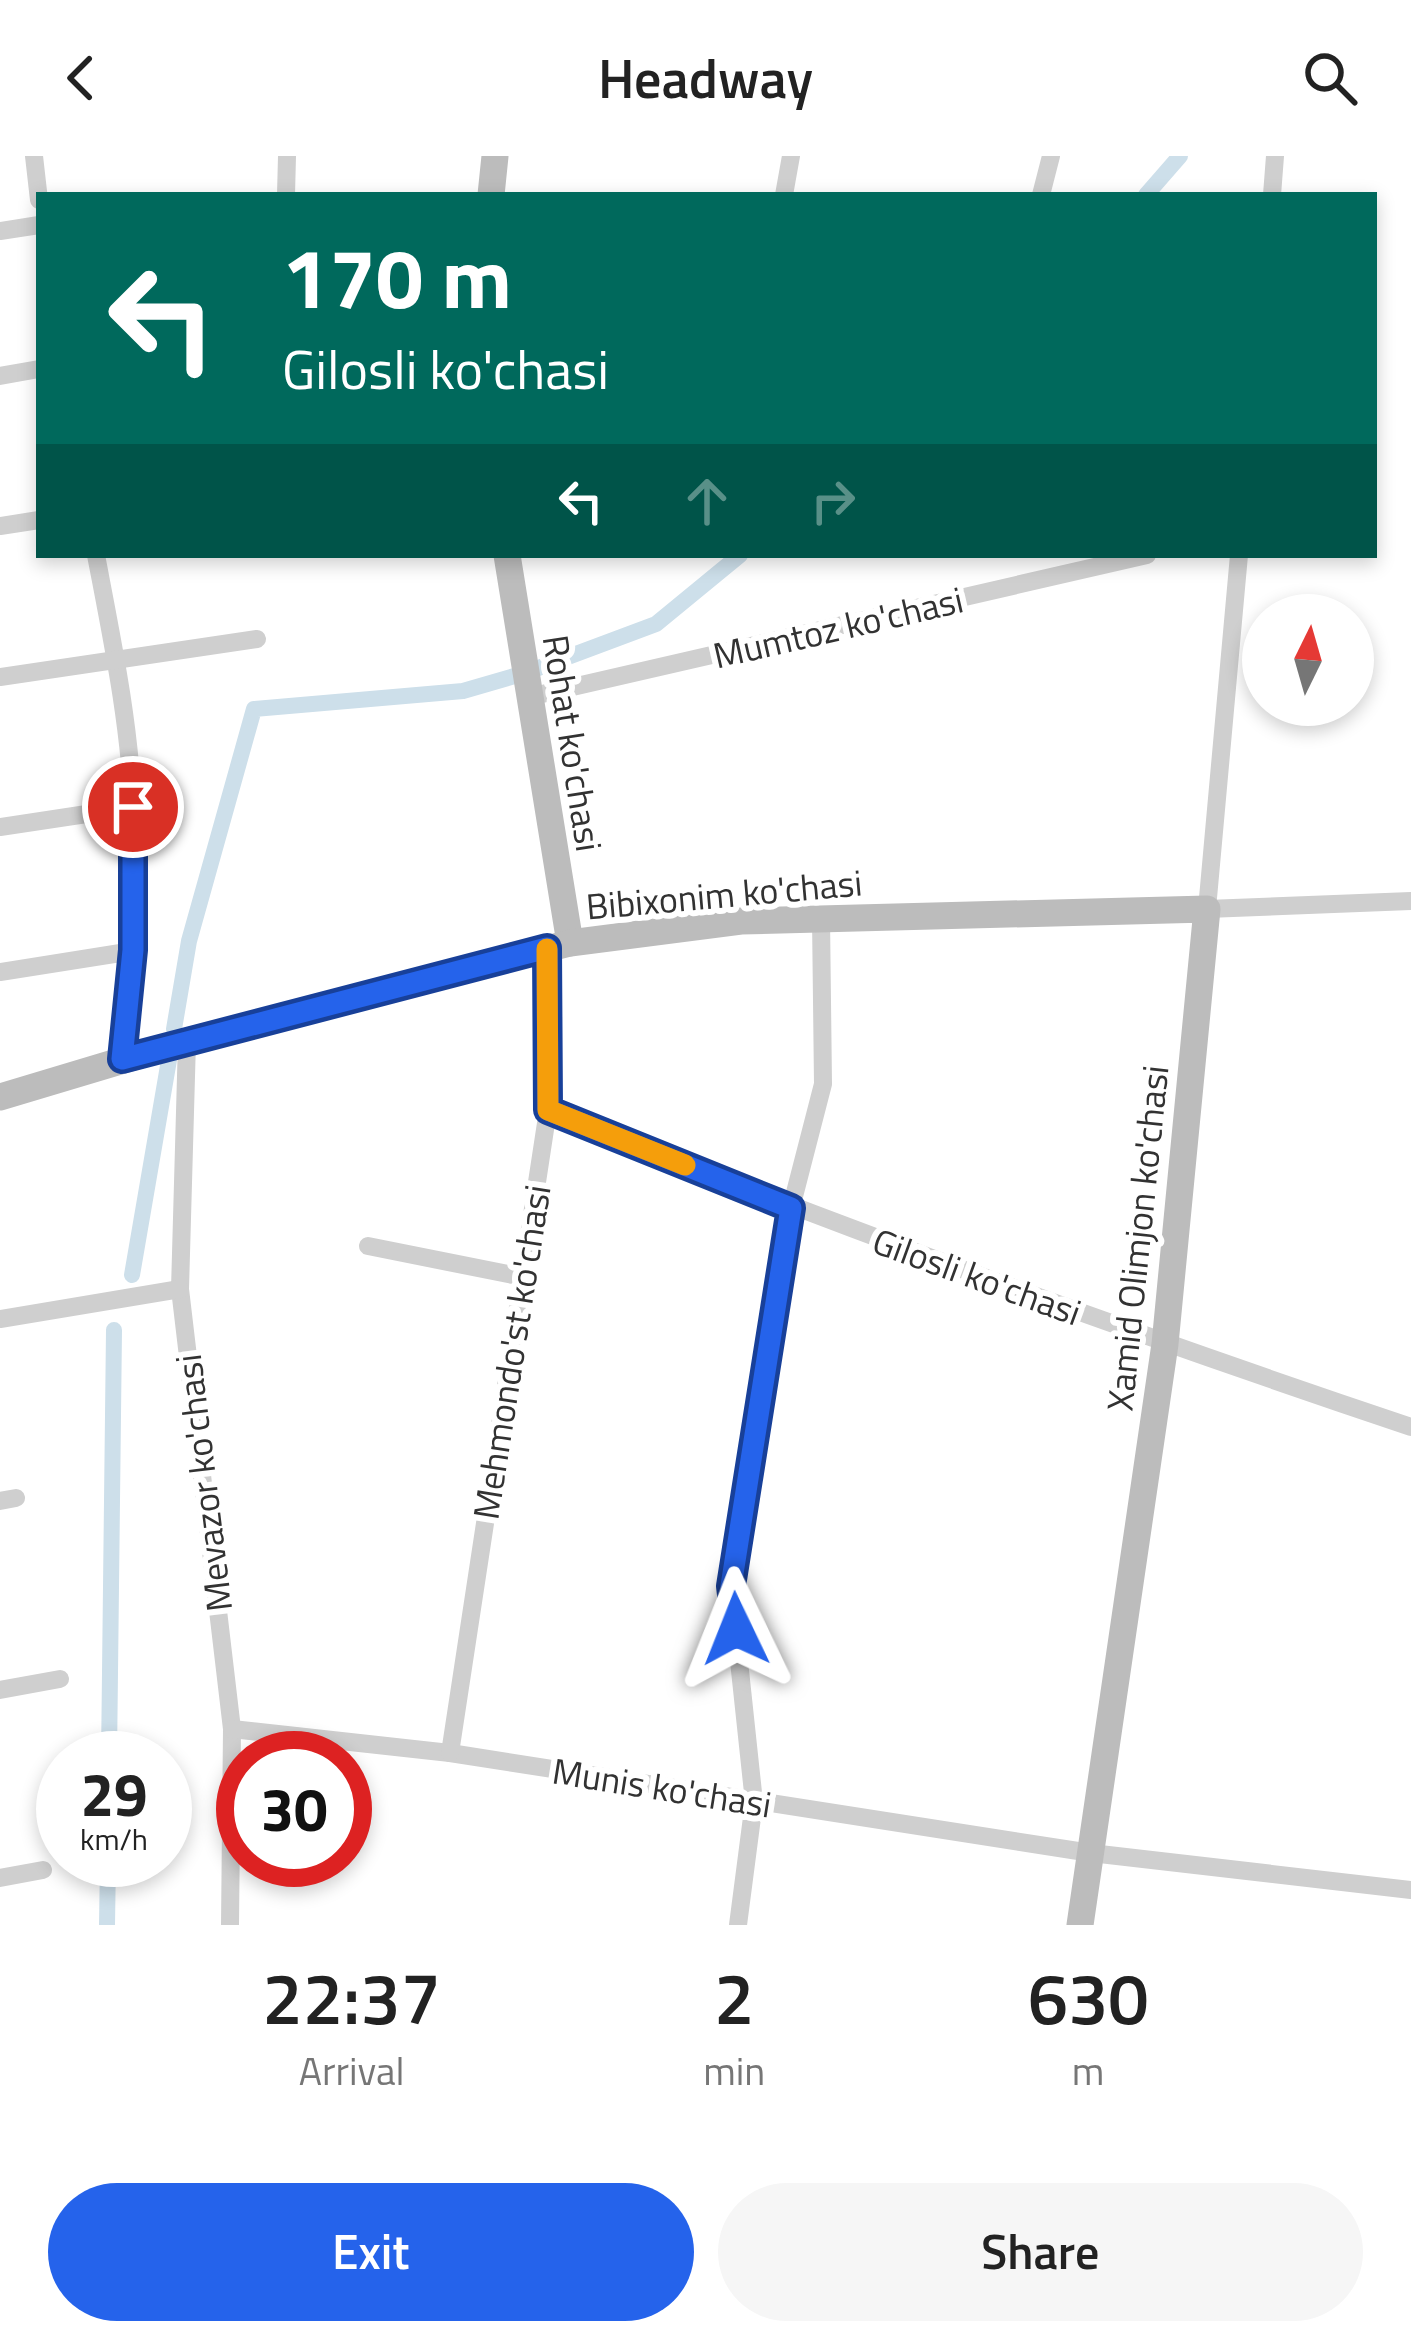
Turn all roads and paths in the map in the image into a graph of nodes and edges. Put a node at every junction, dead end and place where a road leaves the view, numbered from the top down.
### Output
1 (34, 156) edge
2 (287, 156) edge
3 (494, 156) edge
4 (791, 156) edge
5 (1051, 156) edge
6 (1275, 156) edge
7 (38, 192) edge
8 (286, 192) edge
9 (491, 192) edge
10 (785, 192) edge
11 (1043, 192) edge
12 (1272, 192) edge
13 (36, 225) edge
14 (0, 231) edge
15 (36, 370) edge
16 (0, 376) edge
17 (36, 520) edge
18 (0, 526) edge
19 (97, 558) edge
20 (507, 558) edge
21 (1135, 558) edge
22 (1239, 558) edge
23 (257, 639) dead end
24 (116, 659) junction
25 (0, 677) edge
26 (529, 697) junction
27 (133, 807) junction
28 (0, 827) edge
29 (1411, 902) edge
30 (1207, 909) junction
31 (821, 918) junction
32 (558, 945) junction
33 (133, 950) junction
34 (0, 972) edge
35 (188, 1041) junction
36 (122, 1059) junction
37 (0, 1096) edge
38 (548, 1110) junction
39 (791, 1208) junction
40 (368, 1246) dead end
41 (523, 1277) junction
42 (180, 1289) junction
43 (0, 1319) edge
44 (1165, 1344) junction
45 (1411, 1427) edge
46 (59, 1679) dead end
47 (0, 1690) edge
48 (232, 1729) junction
49 (450, 1753) junction
50 (754, 1802) junction
51 (1091, 1853) junction
52 (36, 1871) edge
53 (0, 1878) edge
54 (1411, 1890) edge
55 (230, 1925) edge
56 (738, 1925) edge
57 (1080, 1925) edge

1 - 7 street
2 - 8 street
3 - 9 main road
4 - 10 street
5 - 11 street
6 - 12 street
13 - 14 street
15 - 16 street
17 - 18 street
19 - 24 street
20 - 26 main road, Rohat ko'chasi
21 - 26 street, Mumtoz ko'chasi
22 - 30 street, Xamid Olimjon ko'chasi
23 - 24 street
24 - 25 street
24 - 27 street
26 - 32 main road, Rohat ko'chasi
27 - 28 street
27 - 33 street
29 - 30 street
30 - 31 main road, Bibixonim ko'chasi
30 - 44 main road, Xamid Olimjon ko'chasi
31 - 32 main road, Bibixonim ko'chasi
31 - 39 street
32 - 35 main road, Bibixonim ko'chasi
32 - 38 street, Mehmondo'st ko'chasi
33 - 34 street
33 - 36 street
35 - 36 main road, Bibixonim ko'chasi
35 - 42 street, Mevazor ko'chasi
36 - 37 main road, Bibixonim ko'chasi
38 - 39 street, Gilosli ko'chasi
38 - 41 street, Mehmondo'st ko'chasi
39 - 44 street, Gilosli ko'chasi
39 - 50 street
40 - 41 street
41 - 49 street, Mehmondo'st ko'chasi
42 - 43 street
42 - 48 street, Mevazor ko'chasi
44 - 45 street, Gilosli ko'chasi
44 - 51 main road, Xamid Olimjon ko'chasi
46 - 47 street
48 - 49 street, Munis ko'chasi
48 - 55 street, Mevazor ko'chasi
49 - 50 street, Munis ko'chasi
50 - 51 street, Munis ko'chasi
50 - 56 street
51 - 54 street, Munis ko'chasi
51 - 57 main road, Xamid Olimjon ko'chasi
52 - 53 street

